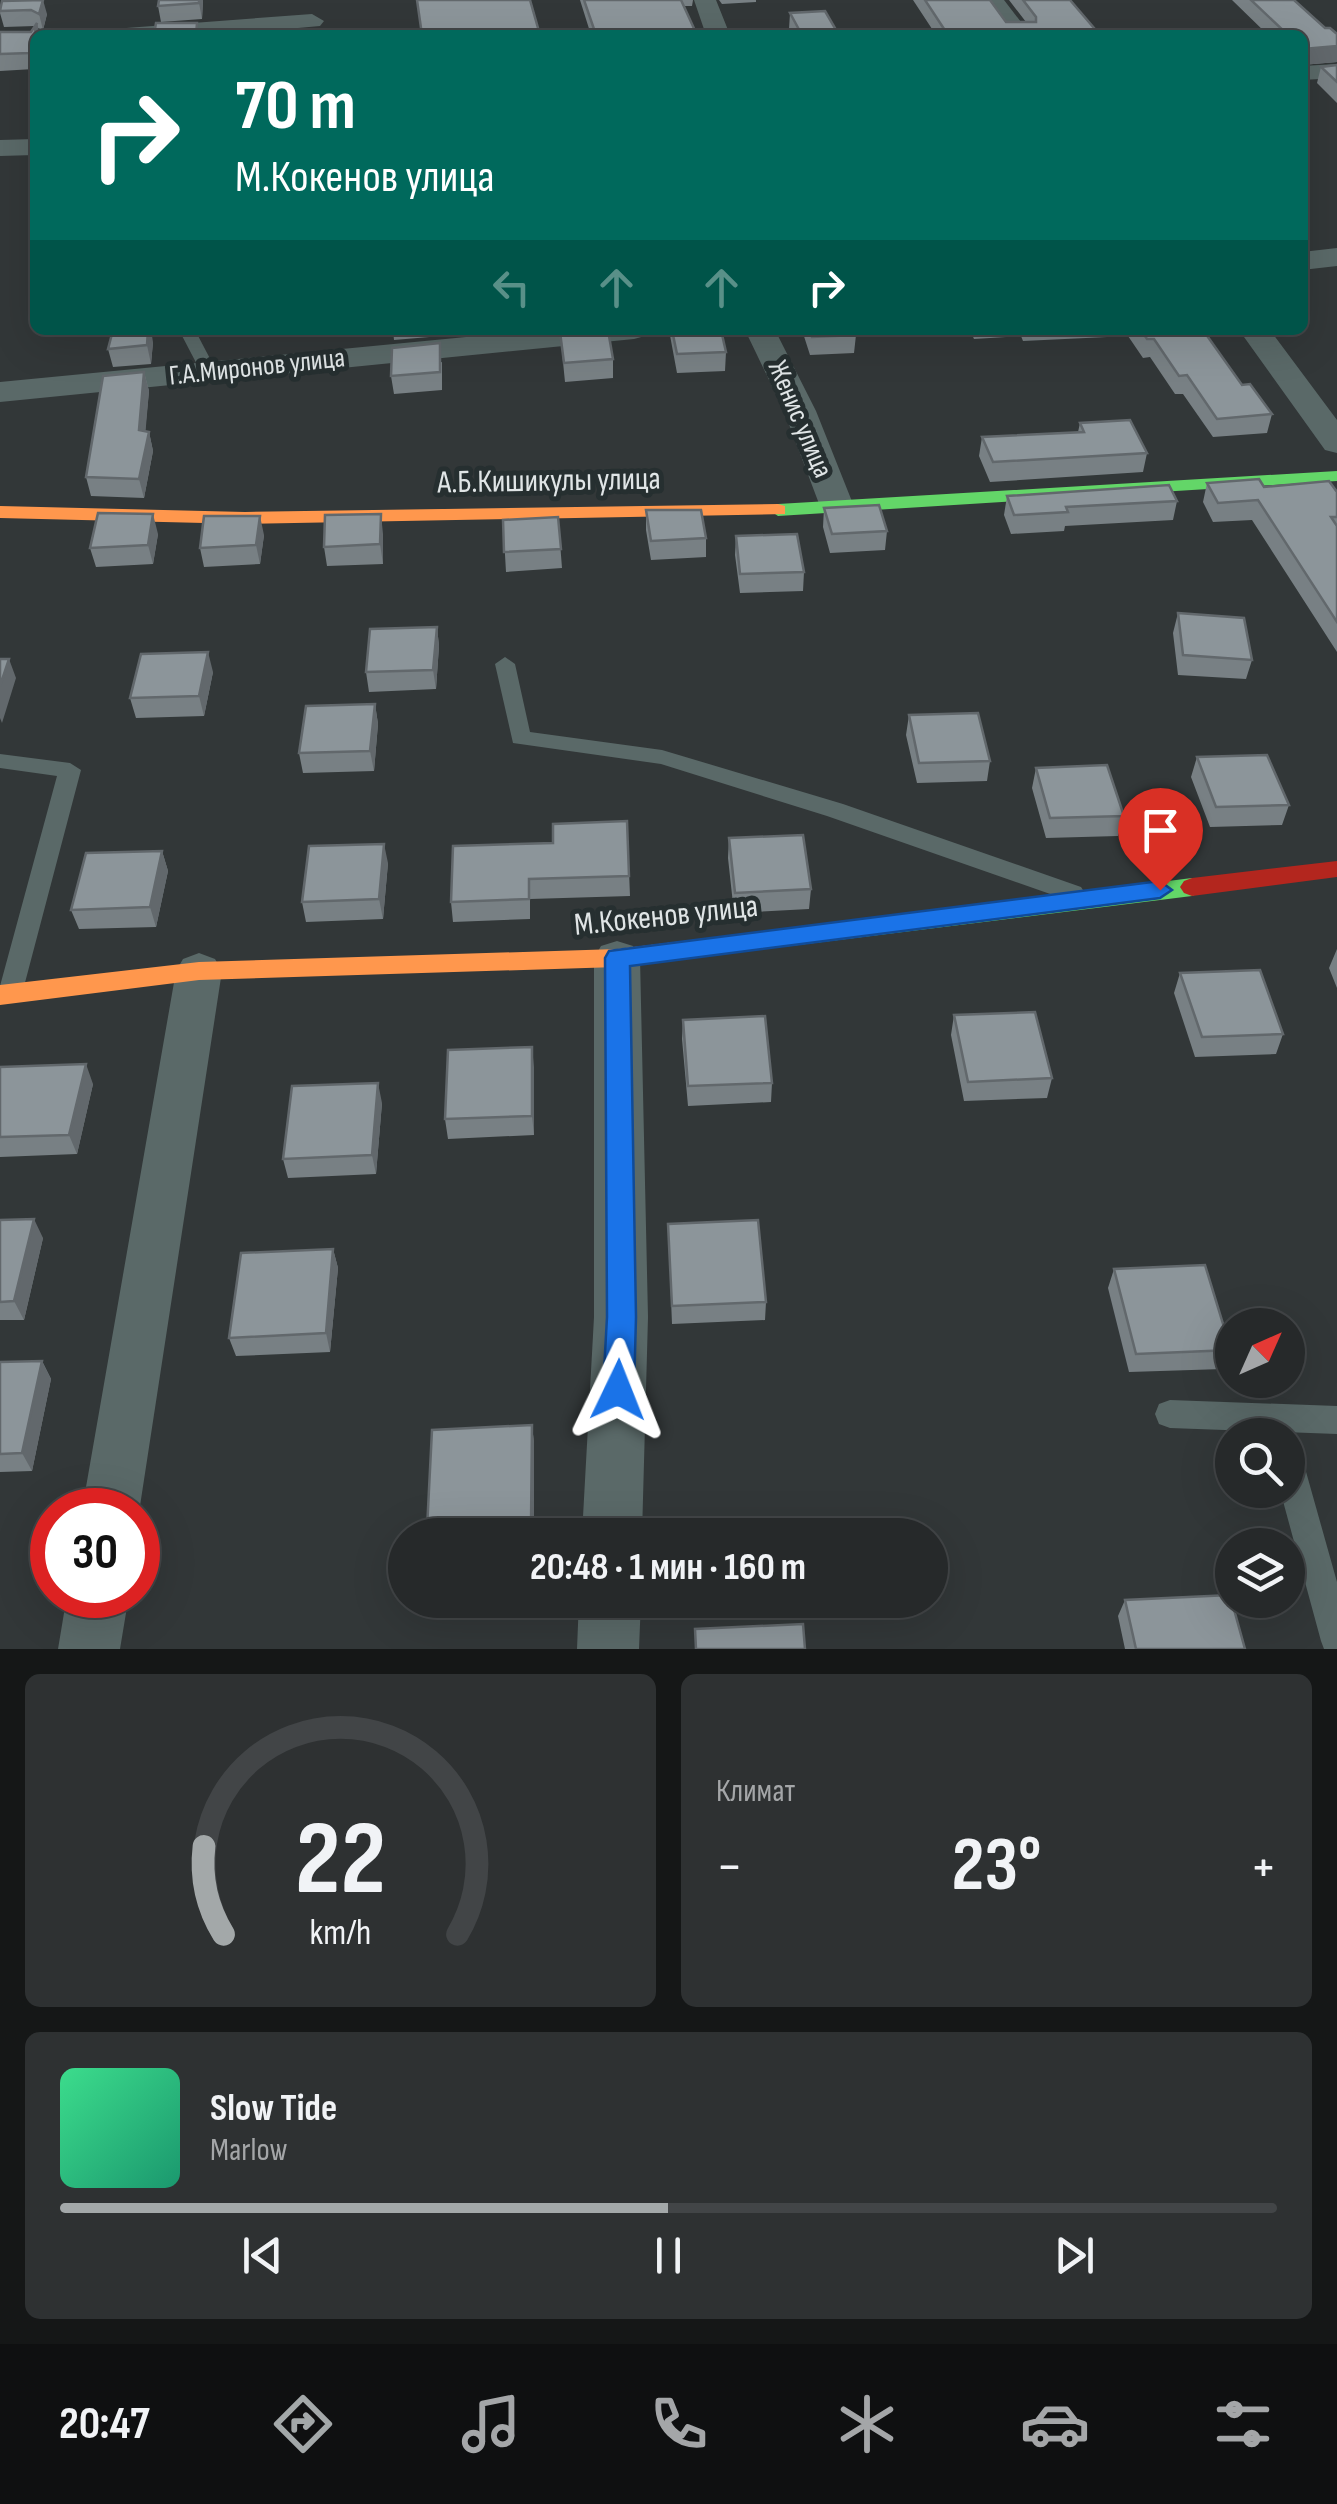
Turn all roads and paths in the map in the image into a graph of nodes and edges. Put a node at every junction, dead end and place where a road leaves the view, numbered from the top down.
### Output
1 (705, 0) edge
2 (992, 0) edge
3 (312, 21) dead end
4 (192, 30) edge
5 (716, 30) edge
6 (1015, 30) edge
7 (1337, 71) edge
8 (1308, 73) edge
9 (30, 147) edge
10 (0, 148) edge
11 (1337, 258) edge
12 (1308, 260) edge
13 (190, 335) edge
14 (535, 335) edge
15 (762, 335) edge
16 (1258, 335) edge
17 (475, 338) edge
18 (209, 372) junction
19 (0, 392) edge
20 (1337, 443) edge
21 (1337, 476) edge
22 (838, 509) junction
23 (0, 512) edge
24 (506, 664) dead end
25 (0, 761) edge
26 (1337, 869) edge
27 (1089, 898) junction
28 (617, 958) junction
29 (199, 971) junction
30 (5, 995) edge
31 (1170, 1414) dead end
32 (1215, 1419) edge
33 (1337, 1420) edge
34 (1305, 1424) edge
35 (116, 1488) edge
36 (1301, 1508) edge
37 (613, 1518) edge
38 (94, 1618) edge
39 (609, 1618) edge
40 (1337, 1641) edge
41 (89, 1649) edge
42 (608, 1649) edge

1 - 5 street
2 - 6 street
3 - 4 street
7 - 8 street
9 - 10 street
11 - 12 street
13 - 18 lane
14 - 17 street, Г.А.Миронов улица
15 - 22 street, Женис улица
16 - 20 street
17 - 18 street, Г.А.Миронов улица
18 - 19 street, Г.А.Миронов улица
21 - 22 street, А.Б.Кишикулы улица
22 - 23 street, А.Б.Кишикулы улица
24 - 27 lane
25 - 30 lane
26 - 27 street, М.Кокенов улица
27 - 28 street, М.Кокенов улица
28 - 29 street, М.Кокенов улица
28 - 37 street
29 - 30 street, М.Кокенов улица
29 - 35 street
31 - 32 lane
33 - 34 lane
36 - 40 lane
38 - 41 street
39 - 42 street

